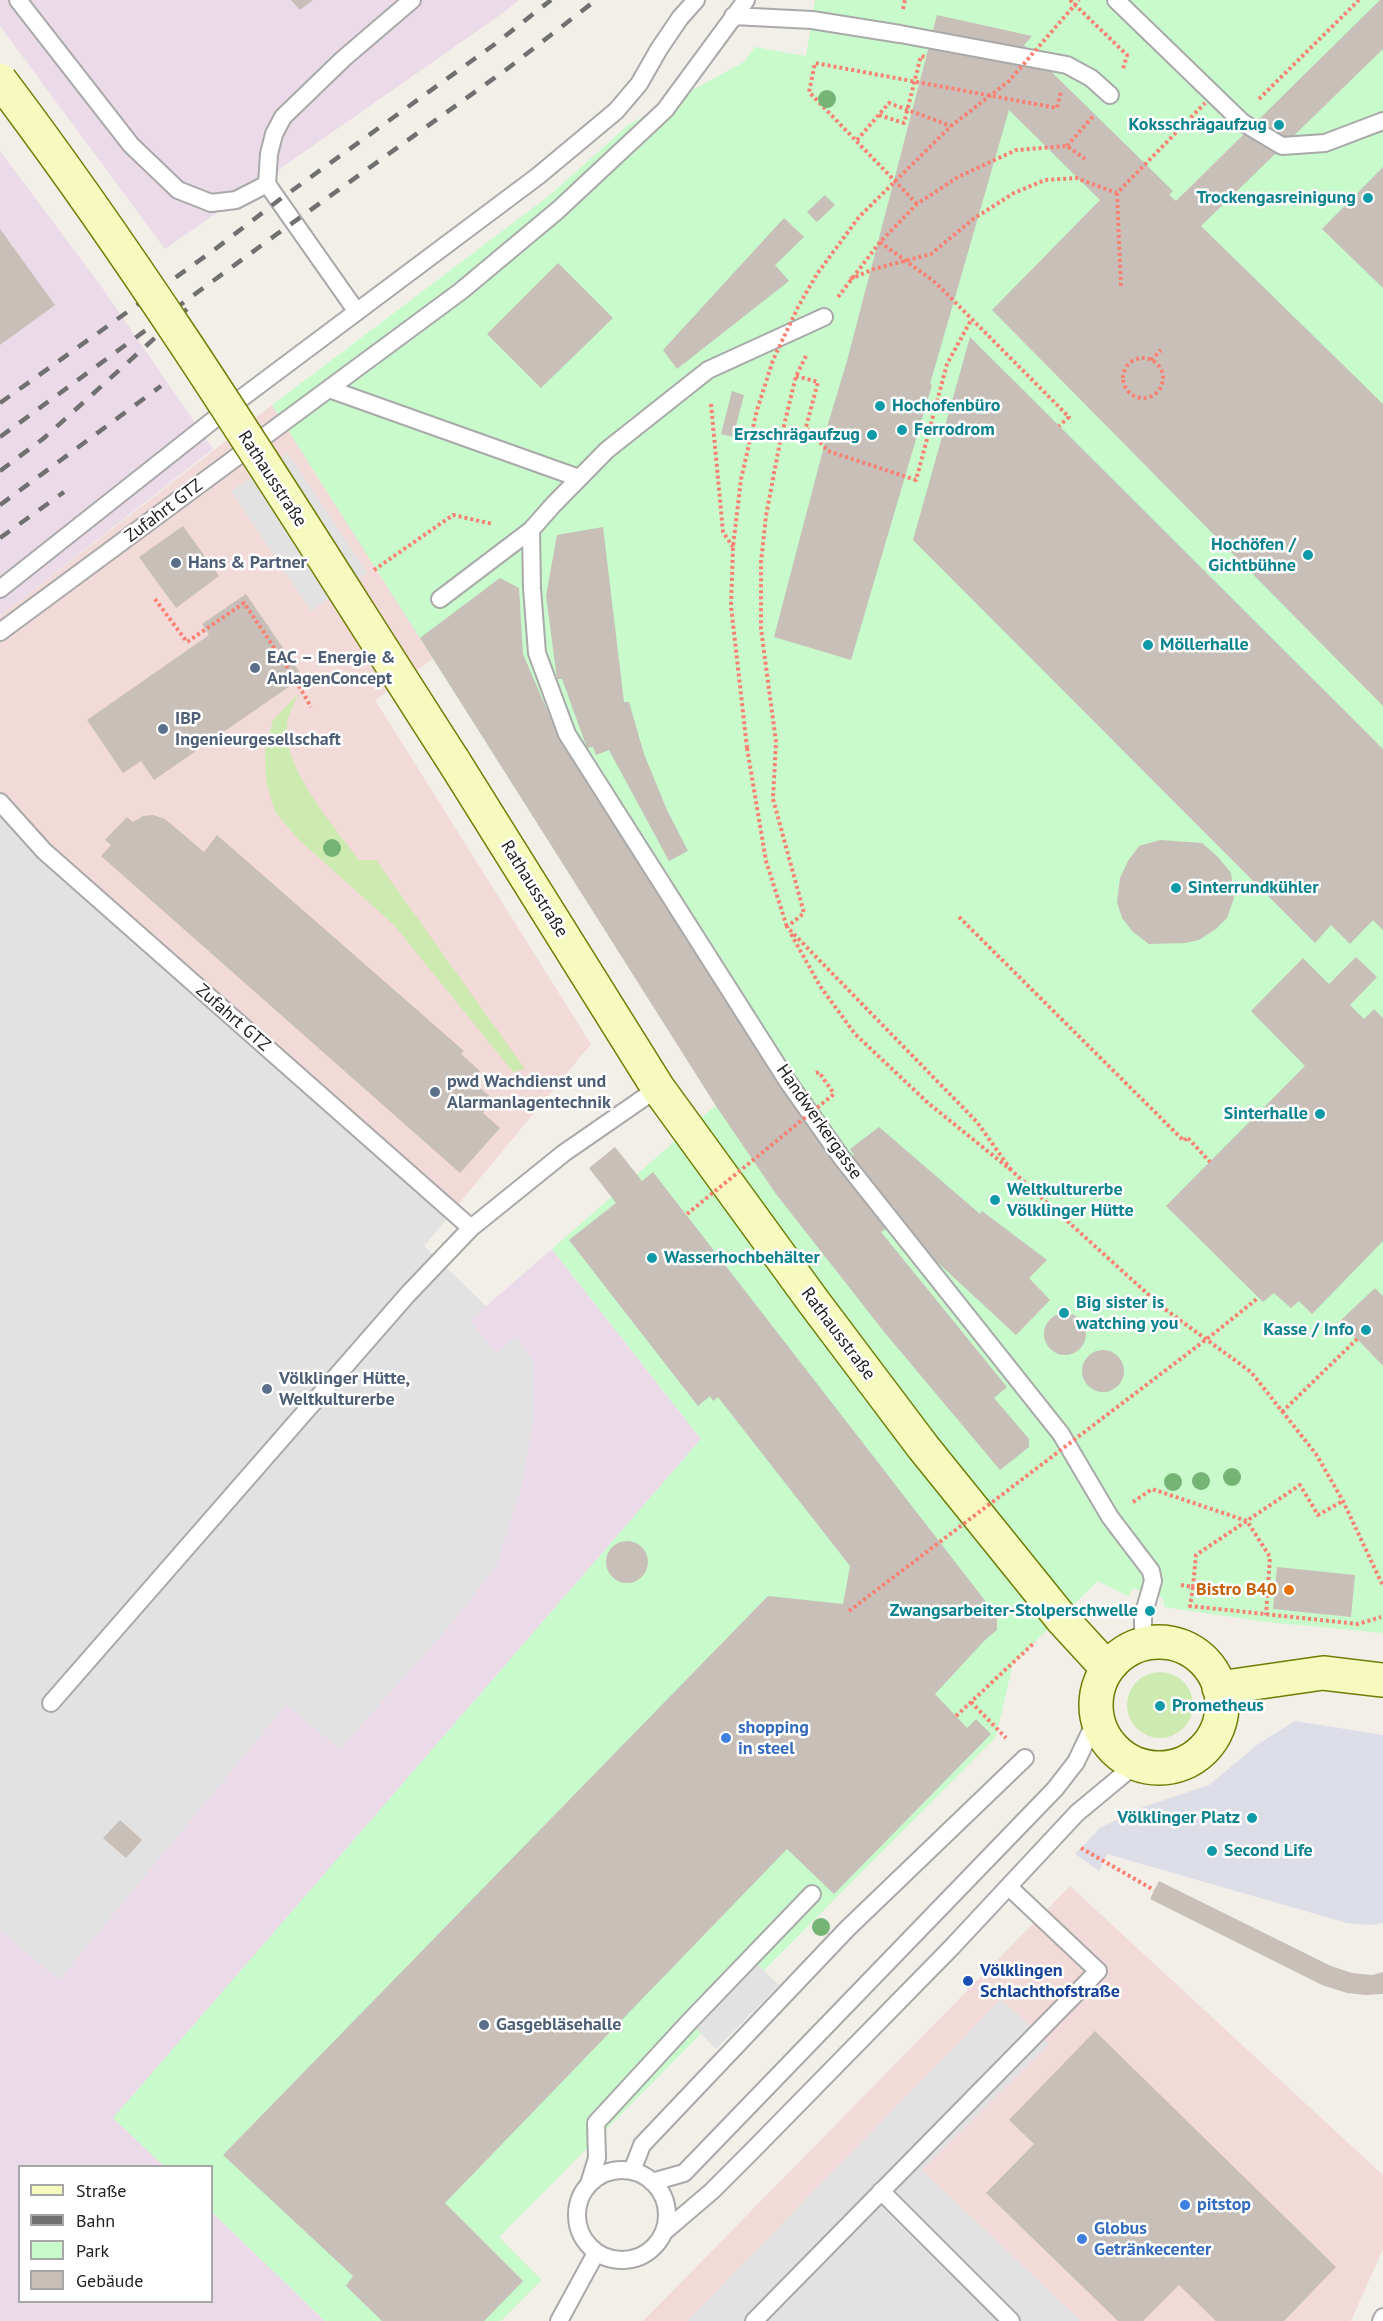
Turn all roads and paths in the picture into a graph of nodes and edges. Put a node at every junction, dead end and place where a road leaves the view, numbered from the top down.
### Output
1 (18, 0) edge
2 (412, 0) edge
3 (696, 0) edge
4 (746, 0) edge
5 (1069, 0) edge
6 (1079, 0) edge
7 (1116, 0) edge
8 (1359, 0) edge
9 (1074, 6) junction
10 (733, 16) junction
11 (927, 58) dead end
12 (1125, 60) dead end
13 (1067, 65) junction
14 (0, 80) edge
15 (1110, 95) dead end
16 (1205, 103) dead end
17 (1255, 103) dead end
18 (879, 115) junction
19 (1094, 116) dead end
20 (1383, 121) edge
21 (951, 126) junction
22 (857, 140) junction
23 (1066, 146) junction
24 (1085, 159) dead end
25 (267, 184) junction
26 (1117, 193) junction
27 (917, 204) junction
28 (880, 242) junction
29 (850, 279) junction
30 (1121, 286) dead end
31 (357, 312) junction
32 (824, 317) junction
33 (971, 320) junction
34 (1161, 350) dead end
35 (1151, 360) junction
36 (708, 370) junction
37 (796, 376) junction
38 (329, 389) junction
39 (1059, 426) dead end
40 (579, 478) junction
41 (453, 515) dead end
42 (531, 530) junction
43 (733, 547) junction
44 (376, 568) dead end
45 (0, 589) edge
46 (155, 599) dead end
47 (440, 599) dead end
48 (0, 632) edge
49 (311, 707) dead end
50 (0, 802) edge
51 (959, 917) dead end
52 (787, 927) junction
53 (658, 1088) junction
54 (834, 1094) dead end
55 (1210, 1162) dead end
56 (1011, 1170) junction
57 (687, 1214) dead end
58 (471, 1228) junction
59 (1258, 1298) dead end
60 (1357, 1339) dead end
61 (1282, 1412) junction
62 (1343, 1501) junction
63 (1110, 1517) junction
64 (1247, 1521) junction
65 (1185, 1586) dead end
66 (1383, 1586) edge
67 (1193, 1587) junction
68 (849, 1611) dead end
69 (1266, 1615) junction
70 (1381, 1617) dead end
71 (1042, 1635) dead end
72 (1143, 1644) junction
73 (1107, 1668) junction
74 (1383, 1680) edge
75 (1219, 1688) junction
76 (51, 1703) dead end
77 (956, 1716) dead end
78 (1097, 1718) junction
79 (1025, 1758) dead end
80 (1136, 1764) junction
81 (1074, 1844) dead end
82 (1009, 1887) junction
83 (1154, 1890) dead end
84 (812, 1894) dead end
85 (632, 2171) junction
86 (652, 2182) junction
87 (589, 2184) junction
88 (881, 2191) junction
89 (664, 2232) junction
90 (596, 2253) junction
91 (1383, 2317) edge
92 (559, 2321) edge
93 (754, 2321) edge
94 (1011, 2321) edge
95 (1381, 2321) edge

1 - 25 lane
2 - 25 lane
3 - 31 lane
4 - 10 lane, Zufahrt GTZ
5 - 9 path, bridge
5 - 12 path
6 - 9 path, bridge
7 - 20 lane
8 - 17 path
9 - 21 path, bridge
10 - 13 lane
10 - 38 lane, Zufahrt GTZ
11 - 18 path, bridge
13 - 15 lane
13 - 22 path
14 - 53 main road, Rathausstraße, bridge
16 - 26 path, bridge
18 - 21 path, bridge
18 - 22 path
19 - 23 path
21 - 43 path, bridge
22 - 27 path
23 - 24 path
23 - 27 path
25 - 31 lane
26 - 29 path, bridge
26 - 30 path
27 - 28 path
28 - 29 path
28 - 33 path
29 - 32 path
31 - 45 lane
32 - 36 lane
32 - 37 path
33 - 37 path
33 - 39 path
34 - 35 path
35 - 35 path
36 - 40 lane
36 - 43 path
37 - 52 path
38 - 40 lane
38 - 48 lane, Zufahrt GTZ
40 - 42 lane
41 - 44 path
42 - 47 lane
42 - 63 lane, Handwerkergasse
43 - 52 path, bridge
46 - 49 path
50 - 58 lane, Zufahrt GTZ
51 - 55 path
52 - 56 path
52 - 56 path
53 - 58 lane
53 - 73 main road, Rathausstraße
54 - 57 path, bridge
56 - 61 path
58 - 76 lane
59 - 68 path, bridge
60 - 61 path
61 - 62 path
62 - 64 path
62 - 66 path
63 - 64 path
63 - 72 lane, Handwerkergasse
64 - 67 path
64 - 69 path
65 - 67 path
67 - 69 path
69 - 70 path
71 - 77 path
72 - 73 main road
72 - 75 main road
73 - 78 main road
74 - 75 main road
75 - 80 main road
78 - 80 main road
78 - 86 lane
79 - 85 lane
80 - 82 lane
81 - 83 path
82 - 88 lane
82 - 89 lane
84 - 87 lane
85 - 86 lane
85 - 87 lane
86 - 89 lane
87 - 90 lane
88 - 93 lane
88 - 94 lane
89 - 90 lane
90 - 92 lane
91 - 95 lane

